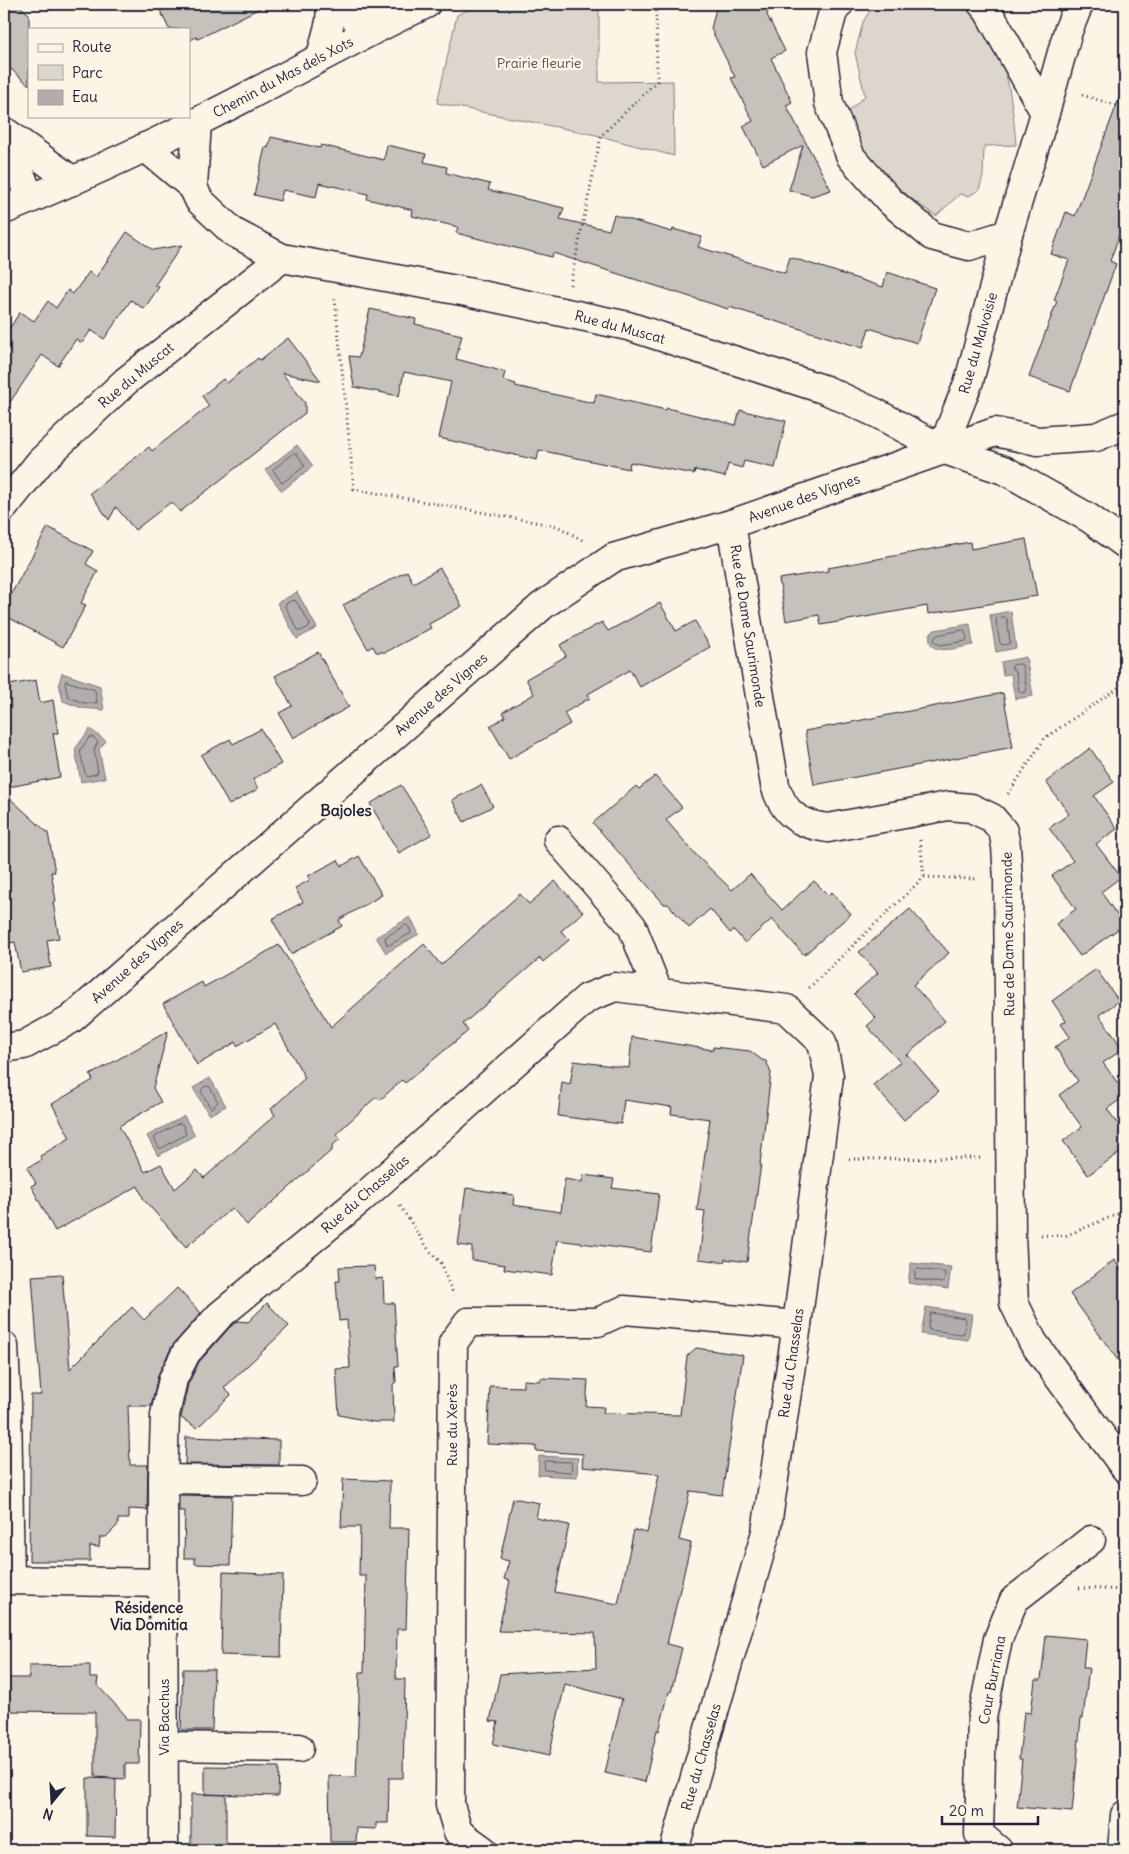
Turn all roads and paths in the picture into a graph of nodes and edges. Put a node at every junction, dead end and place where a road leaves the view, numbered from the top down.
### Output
1 (331, 4) edge
2 (345, 4) edge
3 (372, 4) edge
4 (426, 4) edge
5 (656, 4) edge
6 (839, 4) edge
7 (982, 4) edge
8 (1079, 4) edge
9 (395, 19) junction
10 (366, 33) junction
11 (321, 56) junction
12 (1053, 86) junction
13 (1125, 108) edge
14 (1045, 113) junction
15 (198, 122) junction
16 (4, 132) edge
17 (145, 147) junction
18 (73, 181) junction
19 (193, 187) junction
20 (30, 199) junction
21 (4, 210) edge
22 (1008, 234) junction
23 (282, 258) junction
24 (332, 267) junction
25 (564, 312) junction
26 (1125, 425) edge
27 (942, 449) junction
28 (4, 507) edge
29 (731, 524) junction
30 (1125, 544) edge
31 (612, 558) junction
32 (1125, 682) edge
33 (992, 818) junction
34 (558, 840) dead end
35 (1008, 880) junction
36 (658, 992) junction
37 (787, 1009) junction
38 (4, 1048) edge
39 (1011, 1158) junction
40 (818, 1159) junction
41 (382, 1180) junction
42 (1125, 1211) edge
43 (1011, 1234) junction
44 (468, 1322) junction
45 (796, 1325) junction
46 (4, 1346) edge
47 (1125, 1468) edge
48 (163, 1479) junction
49 (302, 1481) dead end
50 (1091, 1540) dead end
51 (7, 1580) edge
52 (164, 1583) junction
53 (1100, 1589) dead end
54 (1125, 1590) edge
55 (164, 1746) junction
56 (299, 1748) dead end
57 (1125, 1815) edge
58 (164, 1850) edge
59 (483, 1850) edge
60 (674, 1850) edge
61 (998, 1850) edge
62 (1122, 1850) edge

1 - 11 street
2 - 10 street
3 - 9 street
4 - 9 street, Chemin du Mas dels Xots
5 - 25 path
6 - 22 street
7 - 14 street
8 - 12 street, Rue du Malvoisie
9 - 10 street, Chemin du Mas dels Xots
10 - 11 street, Chemin du Mas dels Xots
11 - 15 street, Chemin du Mas dels Xots
12 - 13 path
12 - 14 street, Rue du Malvoisie
14 - 22 street, Rue du Malvoisie
15 - 17 street, Chemin du Mas dels Xots
15 - 19 street
16 - 18 street
16 - 20 street
17 - 18 street, Chemin du Mas dels Xots
17 - 19 street, Rue du Muscat
18 - 20 street, Chemin du Mas dels Xots
19 - 23 street, Rue du Muscat
20 - 21 street, Chemin du Mas dels Xots
22 - 27 street, Rue du Malvoisie
23 - 24 street, Rue du Muscat
23 - 28 street, Rue du Muscat
24 - 25 street, Rue du Muscat
24 - 31 path
25 - 27 street, Rue du Muscat
26 - 27 street, Avenue des Vignes
27 - 29 street, Avenue des Vignes
27 - 30 street
29 - 31 street, Avenue des Vignes
29 - 33 street, Rue de Dame Saurimonde
31 - 38 street, Avenue des Vignes
32 - 33 path
33 - 35 street, Rue de Dame Saurimonde
34 - 36 street
35 - 37 path
35 - 39 street, Rue de Dame Saurimonde
36 - 37 street, Rue du Chasselas
36 - 41 street, Rue du Chasselas
37 - 40 street, Rue du Chasselas
39 - 40 path
39 - 43 street, Rue de Dame Saurimonde
40 - 45 street, Rue du Chasselas
41 - 44 path
41 - 48 street, Rue du Chasselas
42 - 43 path
43 - 47 street, Rue de Dame Saurimonde
44 - 45 street
44 - 59 street, Rue du Xerès
45 - 60 street, Rue du Chasselas
46 - 51 street
48 - 49 street
48 - 52 street, Via Bacchus
50 - 61 street, Cour Burriana
51 - 52 street
52 - 55 street, Via Bacchus
53 - 54 path
55 - 56 street
55 - 58 street, Via Bacchus
57 - 62 street

